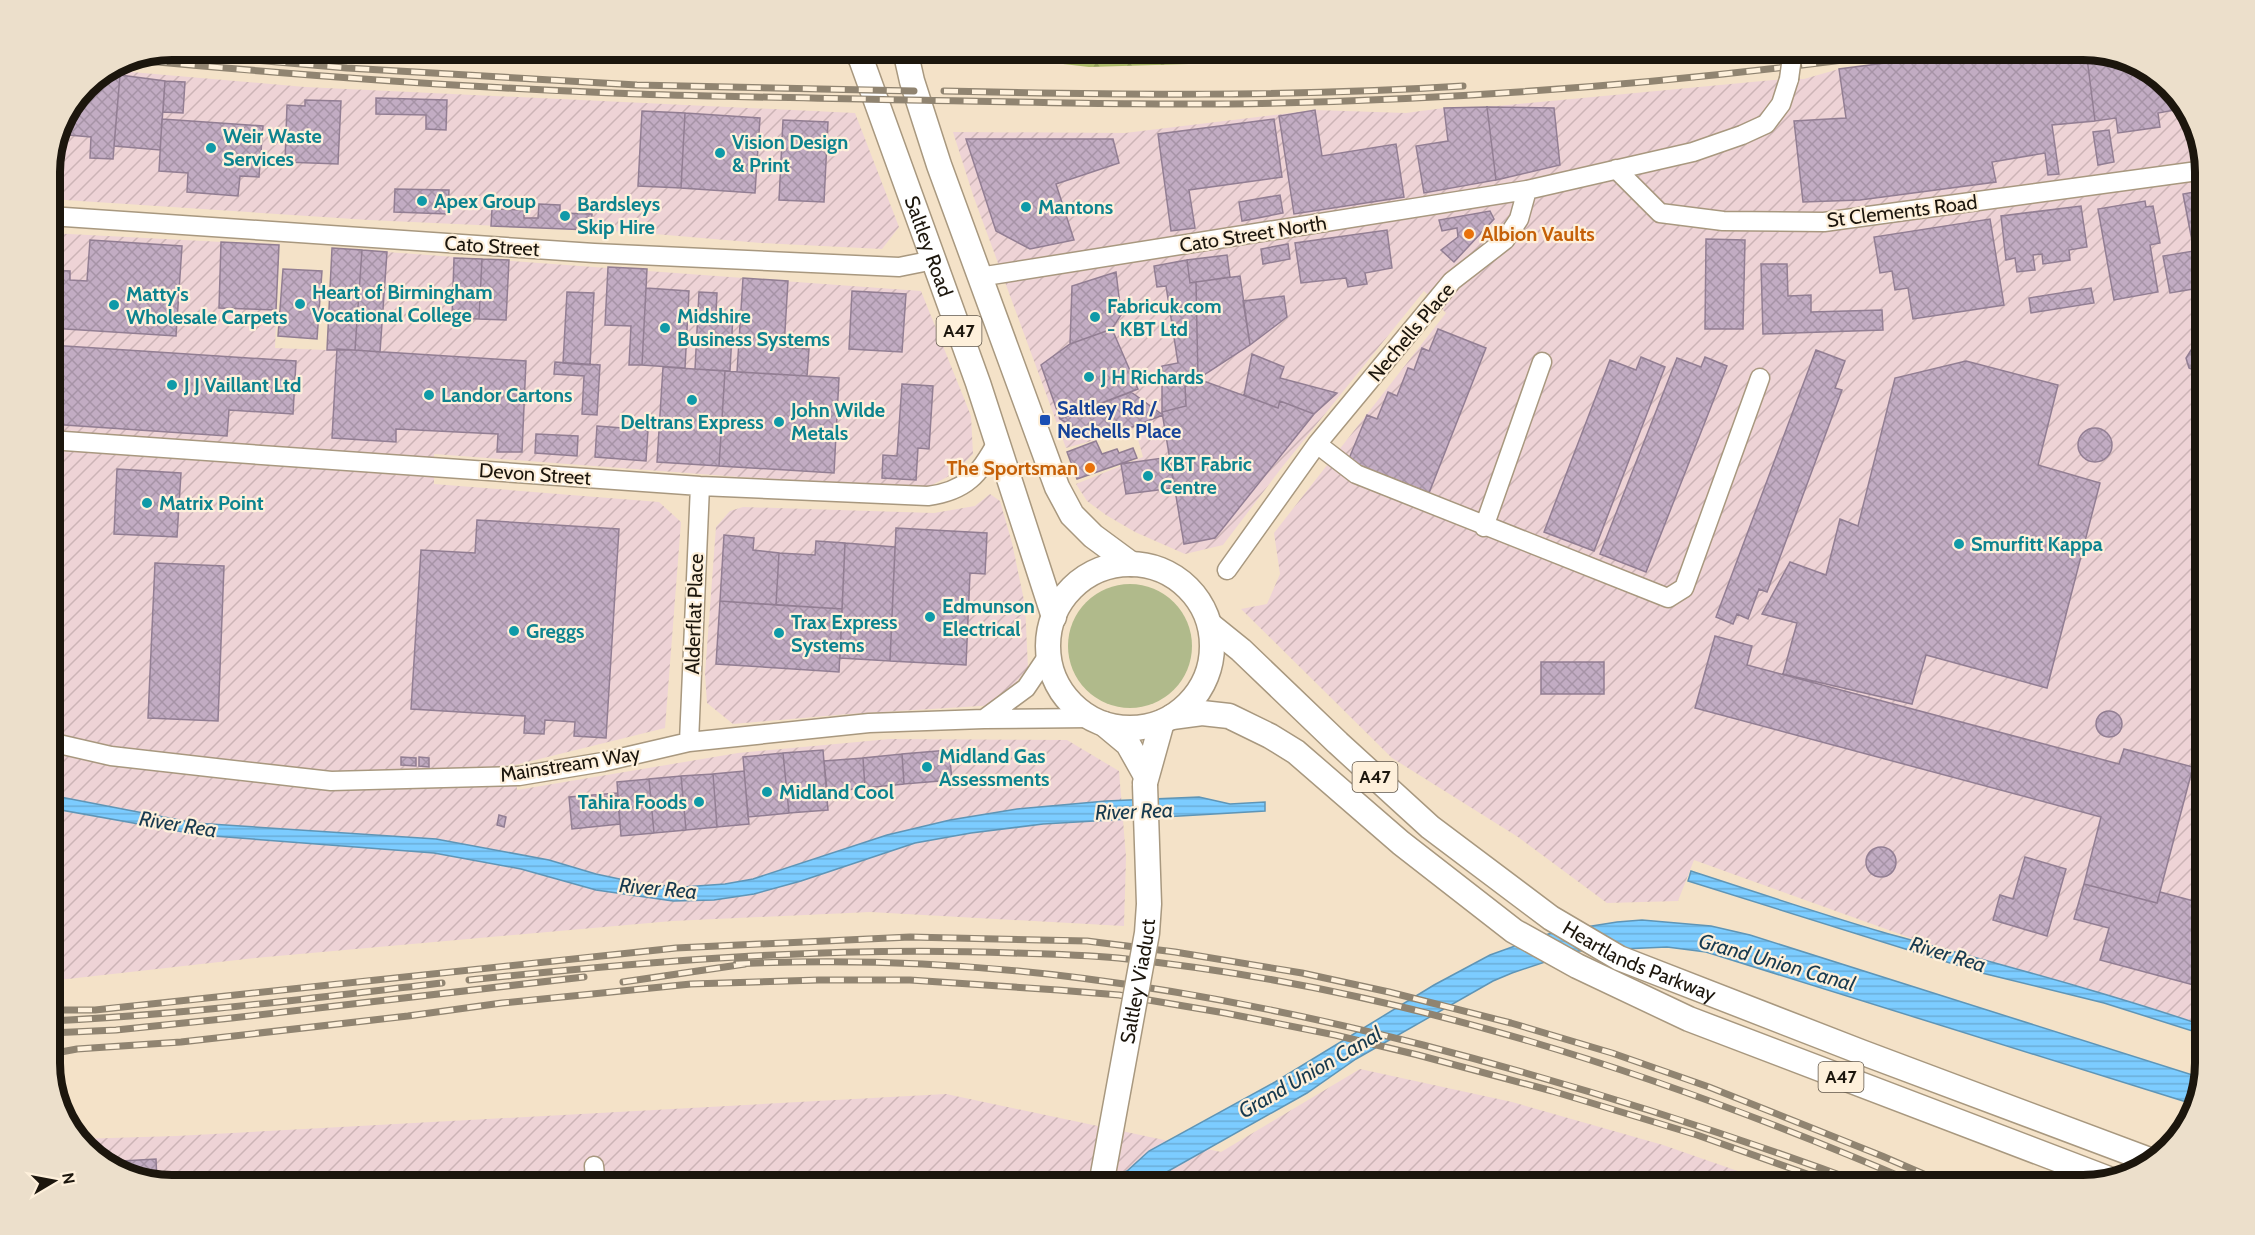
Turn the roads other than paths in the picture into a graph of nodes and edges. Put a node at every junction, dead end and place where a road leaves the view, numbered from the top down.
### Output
1 (861, 60) edge
2 (907, 60) edge
3 (1792, 60) edge
4 (1616, 169) junction
5 (2195, 171) edge
6 (1527, 190) junction
7 (60, 217) edge
8 (934, 260) junction
9 (979, 277) junction
10 (1542, 362) dead end
11 (1760, 378) dead end
12 (60, 441) edge
13 (997, 442) junction
14 (1317, 444) junction
15 (700, 486) junction
16 (1484, 527) junction
17 (1131, 564) junction
18 (1227, 570) dead end
19 (1054, 617) junction
20 (1210, 625) junction
21 (1049, 654) junction
22 (984, 719) junction
23 (1167, 720) junction
24 (1098, 721) junction
25 (689, 742) junction
26 (60, 744) edge
27 (1145, 781) junction
28 (2143, 1158) edge
29 (594, 1167) dead end
30 (2096, 1174) edge
31 (595, 1175) edge
32 (1103, 1175) edge

1 - 8 main road, Saltley Road / A47
2 - 9 main road, Saltley Road / A47
3 - 4 street, bridge
4 - 5 street, St Clements Road
4 - 6 street
6 - 9 street, Cato Street North
6 - 14 street, Nechells Place
7 - 8 street, Cato Street
8 - 13 main road, Saltley Road / A47
9 - 17 main road, Saltley Road / A47
10 - 16 street
11 - 16 street
12 - 15 street, Devon Street
13 - 15 street, Devon Street
13 - 19 main road, Saltley Road / A47
14 - 16 street
14 - 18 street, Nechells Place
15 - 25 street, Alderflat Place
17 - 19 main road
17 - 20 main road
19 - 21 main road
20 - 23 main road
20 - 28 main road, Heartlands Parkway / A47
21 - 22 street
21 - 24 main road
22 - 24 street, Mainstream Way
22 - 25 street, Mainstream Way
23 - 24 main road
23 - 27 main road, Saltley Viaduct
23 - 30 main road, Heartlands Parkway / A47
24 - 27 main road, Saltley Viaduct
25 - 26 street, Mainstream Way
27 - 32 main road, Saltley Viaduct, bridge
29 - 31 street

